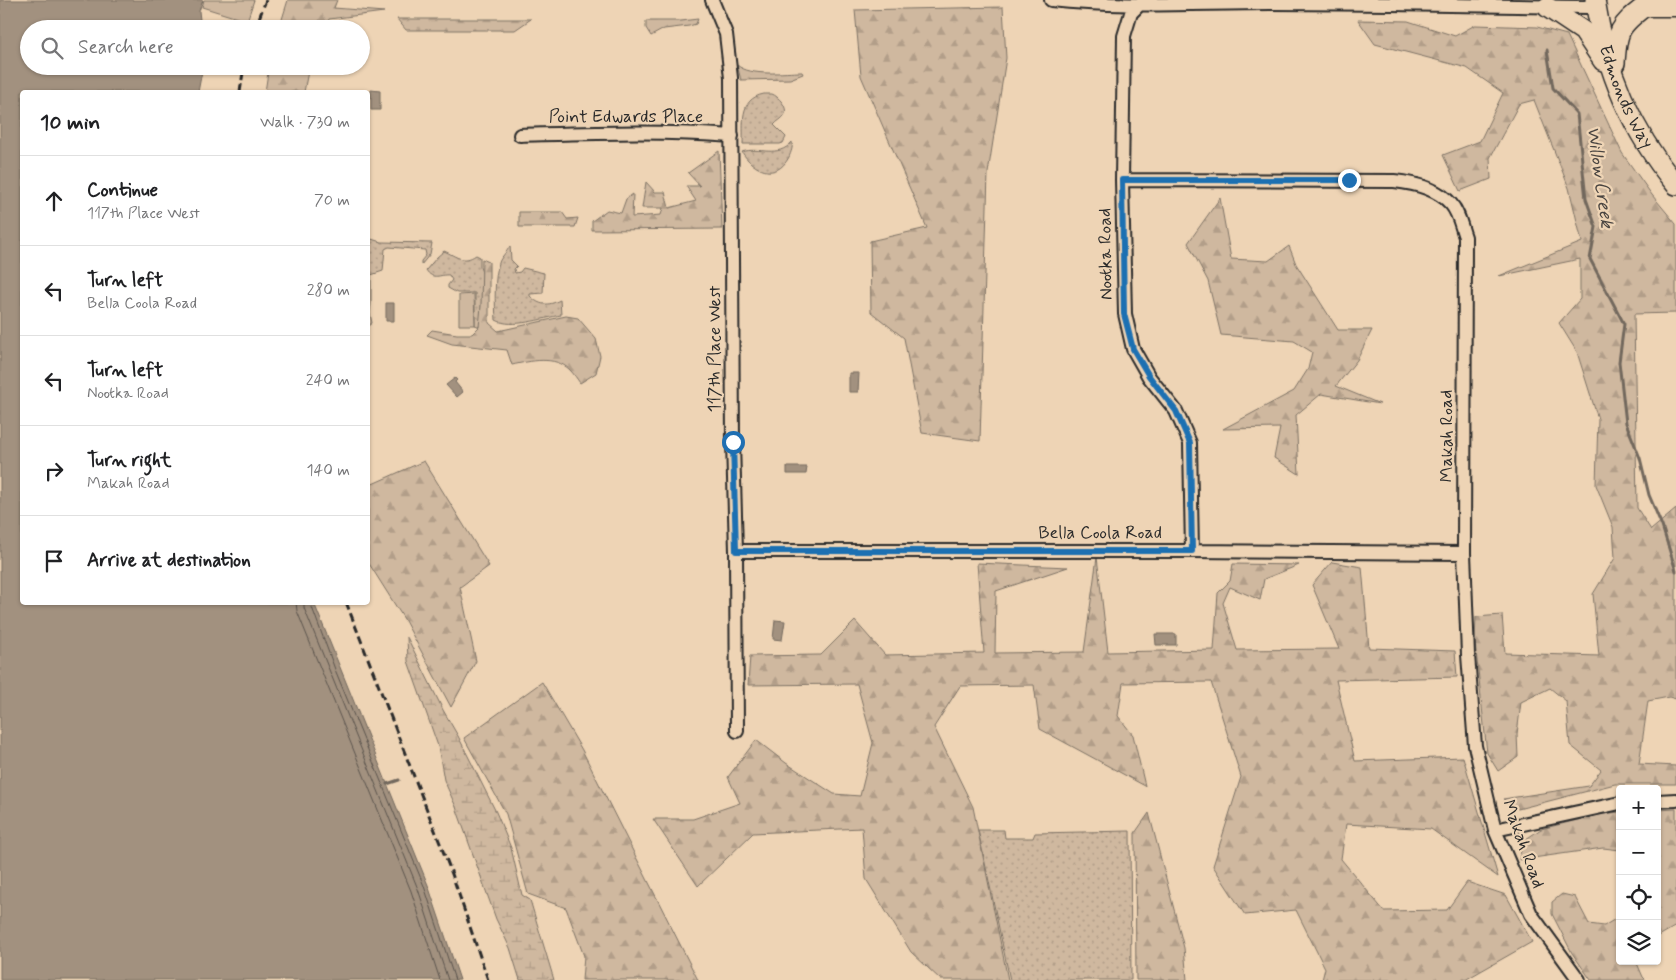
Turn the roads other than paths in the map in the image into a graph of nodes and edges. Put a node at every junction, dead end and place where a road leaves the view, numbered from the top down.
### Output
1 (712, 0) edge
2 (1051, 0) edge
3 (1626, 0) edge
4 (1119, 1) edge
5 (1553, 3) edge
6 (1140, 4) junction
7 (1596, 4) edge
8 (1644, 6) junction
9 (1676, 6) edge
10 (1613, 77) junction
11 (520, 135) dead end
12 (732, 136) junction
13 (1122, 180) junction
14 (1676, 185) edge
15 (736, 551) junction
16 (1192, 551) junction
17 (1464, 554) junction
18 (737, 731) dead end
19 (1676, 800) edge
20 (1661, 801) edge
21 (1616, 804) edge
22 (1495, 830) junction
23 (1579, 980) edge

1 - 12 street, 117th Place West
2 - 4 street
3 - 8 main road
4 - 6 street
5 - 6 street
5 - 7 street
5 - 10 main road
6 - 13 street, Nootka Road
7 - 10 main road, Edmonds Way
8 - 9 street
8 - 10 main road
10 - 14 main road, Edmonds Way
11 - 12 street, Point Edwards Place
12 - 15 street, 117th Place West
13 - 16 street, Nootka Road
13 - 17 street, Makah Road
15 - 16 street, Bella Coola Road
15 - 18 street, 117th Place West
16 - 17 street, Bella Coola Road
17 - 22 street, Makah Road
19 - 20 street
21 - 22 street
22 - 23 street, Makah Road

